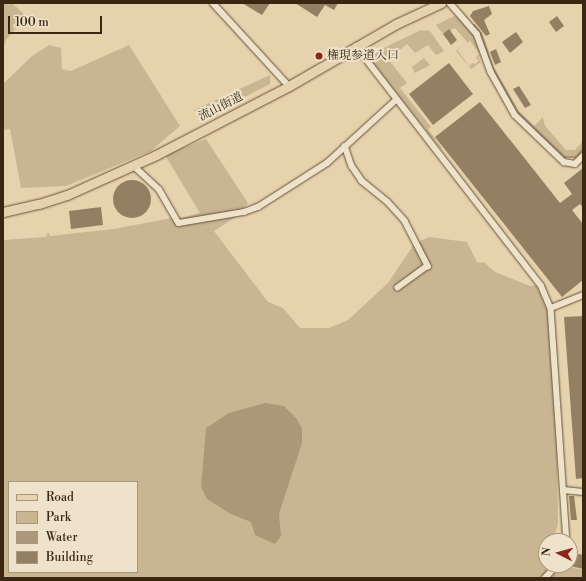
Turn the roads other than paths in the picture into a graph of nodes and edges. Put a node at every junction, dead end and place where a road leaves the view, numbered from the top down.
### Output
1 (213, 3) edge
2 (441, 3) edge
3 (450, 3) edge
4 (356, 46) junction
5 (289, 86) junction
6 (396, 100) junction
7 (345, 146) junction
8 (583, 156) edge
9 (133, 165) junction
10 (3, 212) edge
11 (398, 288) dead end
12 (583, 296) edge
13 (551, 308) junction
14 (564, 490) junction
15 (583, 492) edge
16 (567, 533) edge

1 - 5 street
2 - 4 main road, 流山街道
3 - 8 street
4 - 5 main road, 流山街道
4 - 6 street
5 - 9 main road, 流山街道
6 - 7 street
6 - 13 street
7 - 9 street
7 - 11 street
9 - 10 main road, 流山街道
12 - 13 street
13 - 14 street
14 - 15 street
14 - 16 street

